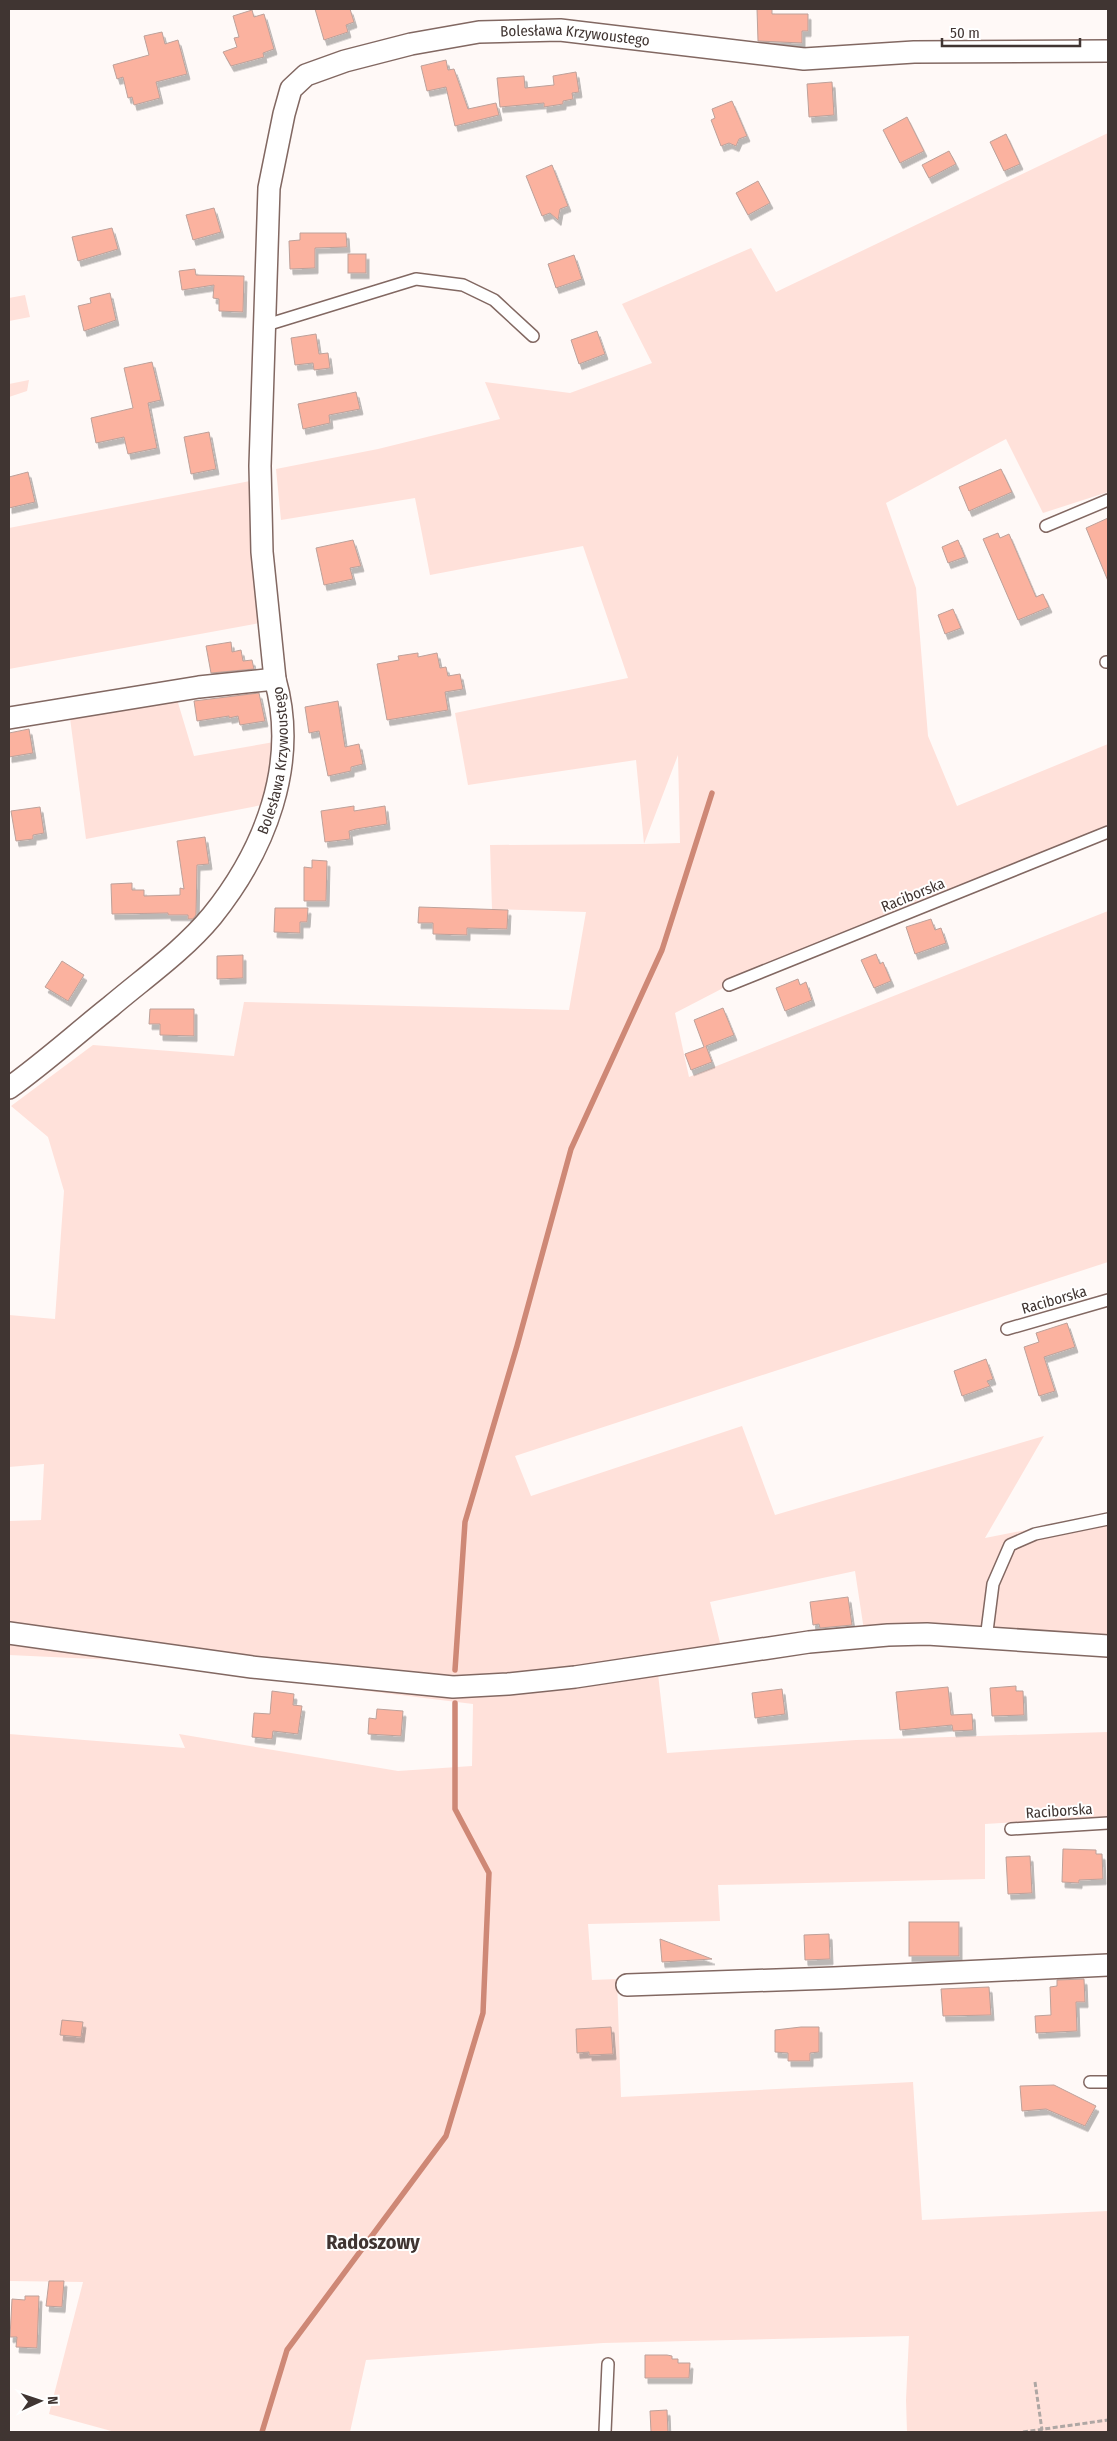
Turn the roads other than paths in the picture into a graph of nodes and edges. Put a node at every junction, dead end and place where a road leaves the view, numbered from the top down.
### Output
1 (1108, 51) edge
2 (264, 326) junction
3 (533, 336) dead end
4 (1108, 500) edge
5 (1046, 526) dead end
6 (275, 679) junction
7 (9, 718) edge
8 (1108, 832) edge
9 (729, 985) dead end
10 (9, 1088) edge
11 (1108, 1300) edge
12 (1007, 1329) dead end
13 (1108, 1519) edge
14 (9, 1633) edge
15 (986, 1639) junction
16 (1108, 1646) edge
17 (1108, 1822) edge
18 (1011, 1829) dead end
19 (1108, 1965) edge
20 (627, 1985) dead end
21 (1090, 2082) dead end
22 (1108, 2082) edge
23 (608, 2364) dead end
24 (605, 2432) edge

1 - 2 street, Bolesława Krzywoustego
2 - 3 lane
2 - 6 street, Bolesława Krzywoustego
4 - 5 lane
6 - 7 street
6 - 10 street, Bolesława Krzywoustego
8 - 9 lane, Raciborska
11 - 12 lane, Raciborska
13 - 15 lane
14 - 15 street
15 - 16 street
17 - 18 lane, Raciborska
19 - 20 street
21 - 22 lane
23 - 24 lane

